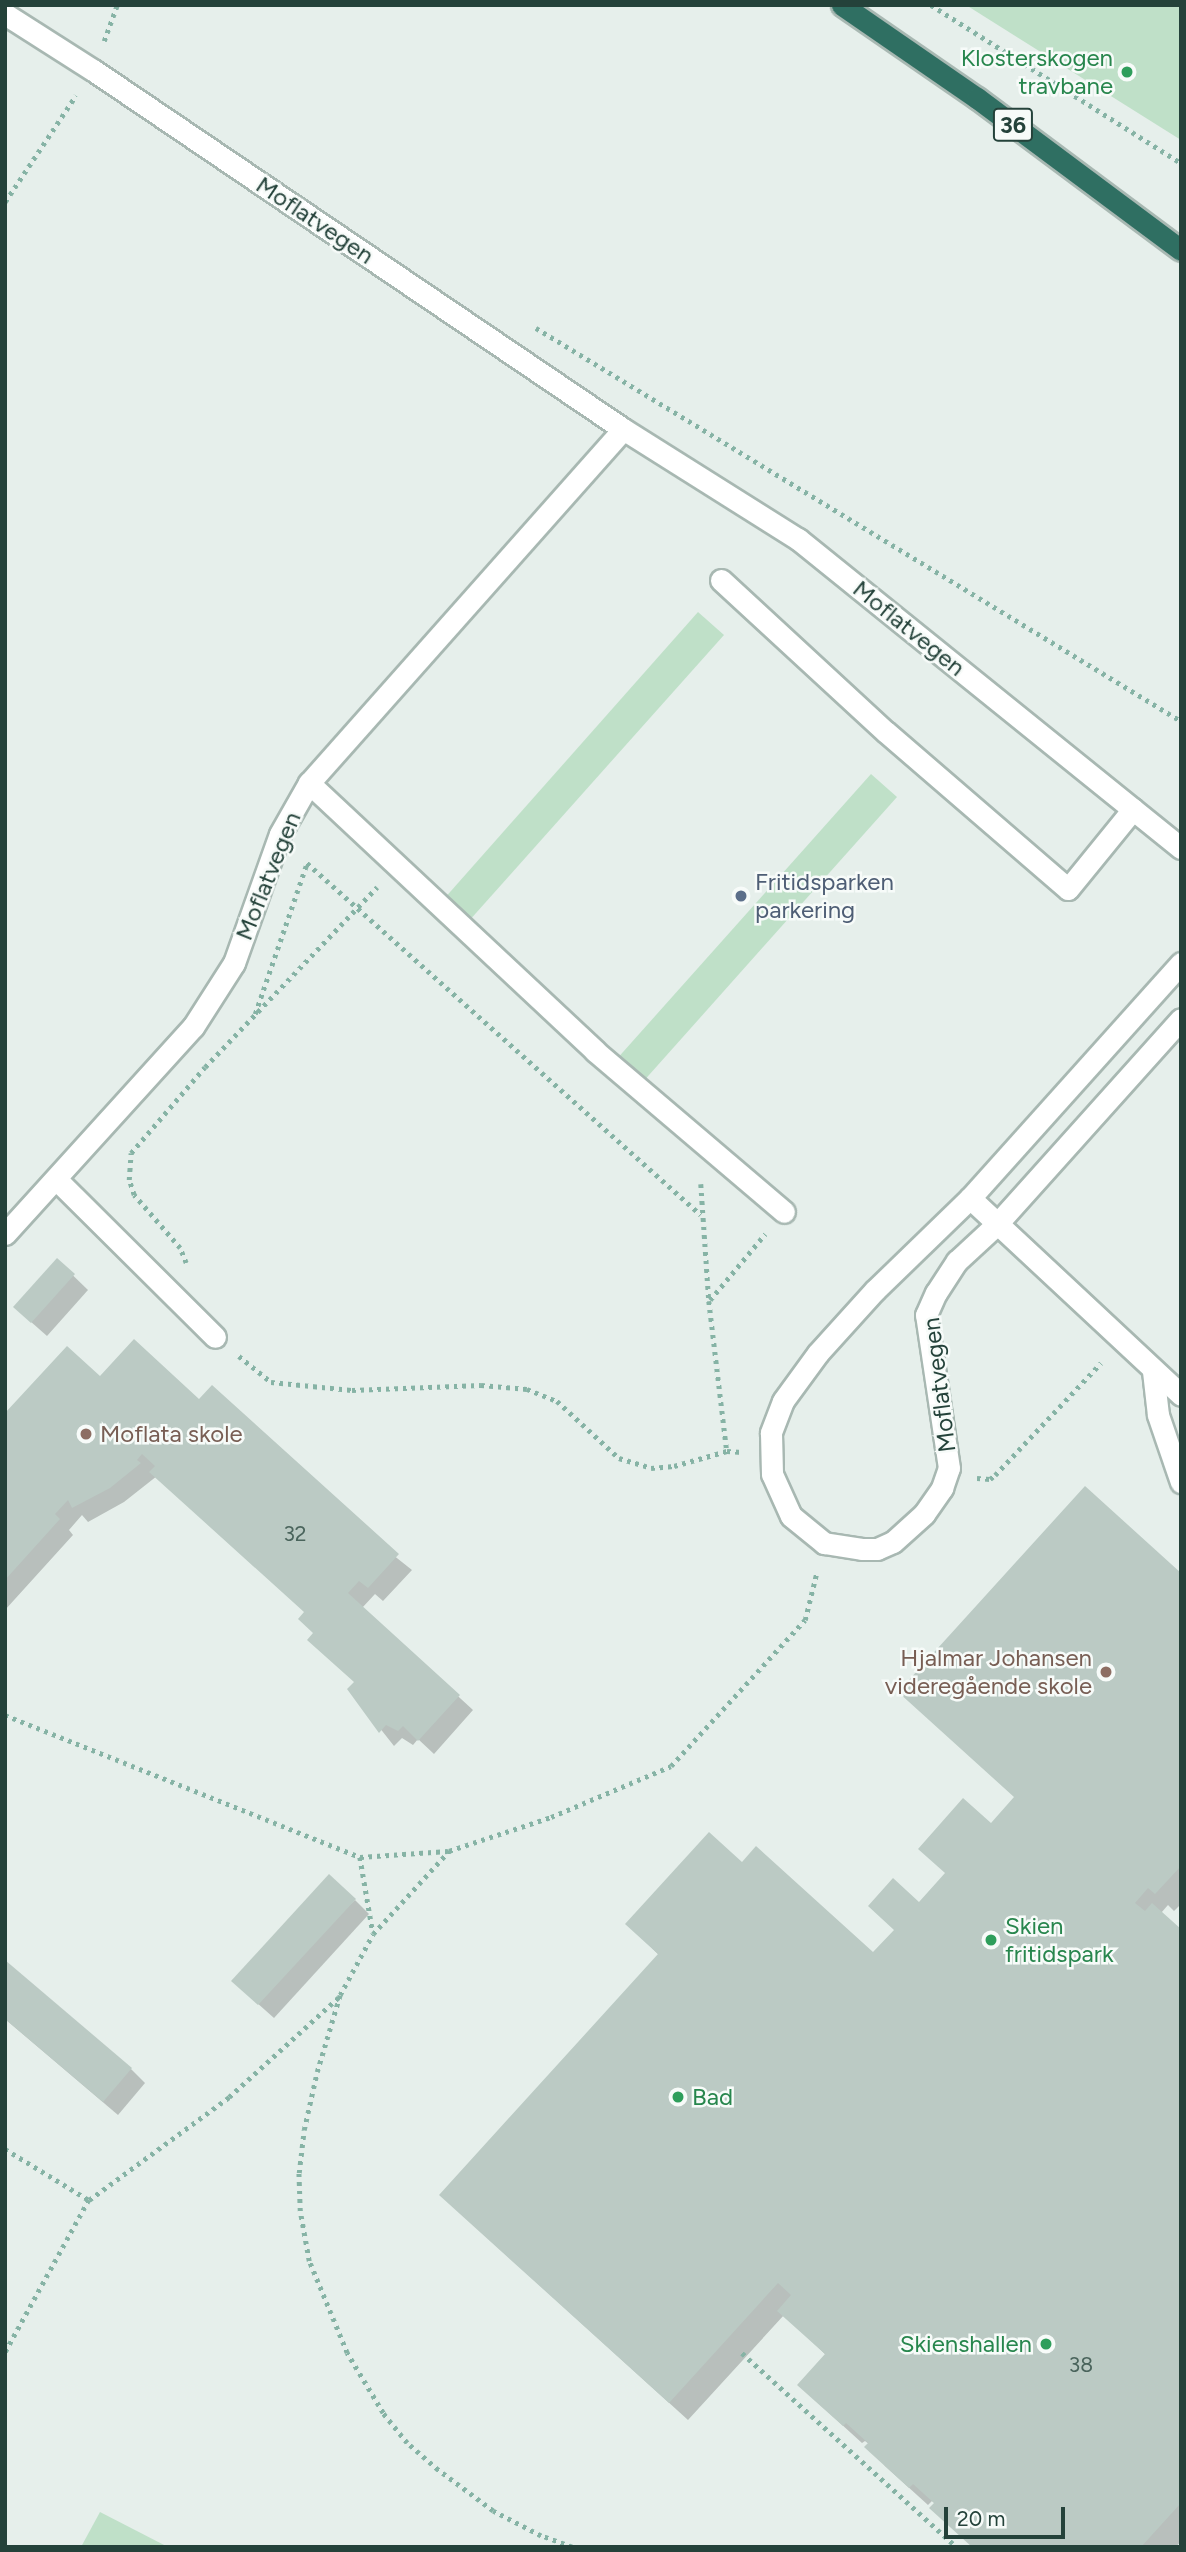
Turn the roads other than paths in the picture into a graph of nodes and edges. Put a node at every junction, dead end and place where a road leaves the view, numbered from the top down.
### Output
1 (842, 5) edge
2 (5, 15) edge
3 (1181, 250) edge
4 (623, 429) junction
5 (721, 580) dead end
6 (309, 783) junction
7 (1133, 809) junction
8 (1181, 848) edge
9 (1181, 963) edge
10 (1181, 1019) edge
11 (56, 1179) junction
12 (970, 1198) junction
13 (784, 1212) road end
14 (997, 1224) junction
15 (5, 1234) edge
16 (215, 1337) road end
17 (1153, 1371) junction
18 (1181, 1395) edge
19 (1181, 1482) edge

1 - 3 highway, 36
2 - 4 street, Moflatvegen
4 - 6 street, Moflatvegen
4 - 7 street, Moflatvegen
5 - 7 street
6 - 11 street, Moflatvegen
6 - 13 street
7 - 8 street, Moflatvegen
9 - 12 street
10 - 14 street, Moflatvegen
11 - 15 street, Moflatvegen
11 - 16 street
12 - 14 street
12 - 14 street, Moflatvegen
14 - 17 street
17 - 18 street
17 - 19 street

